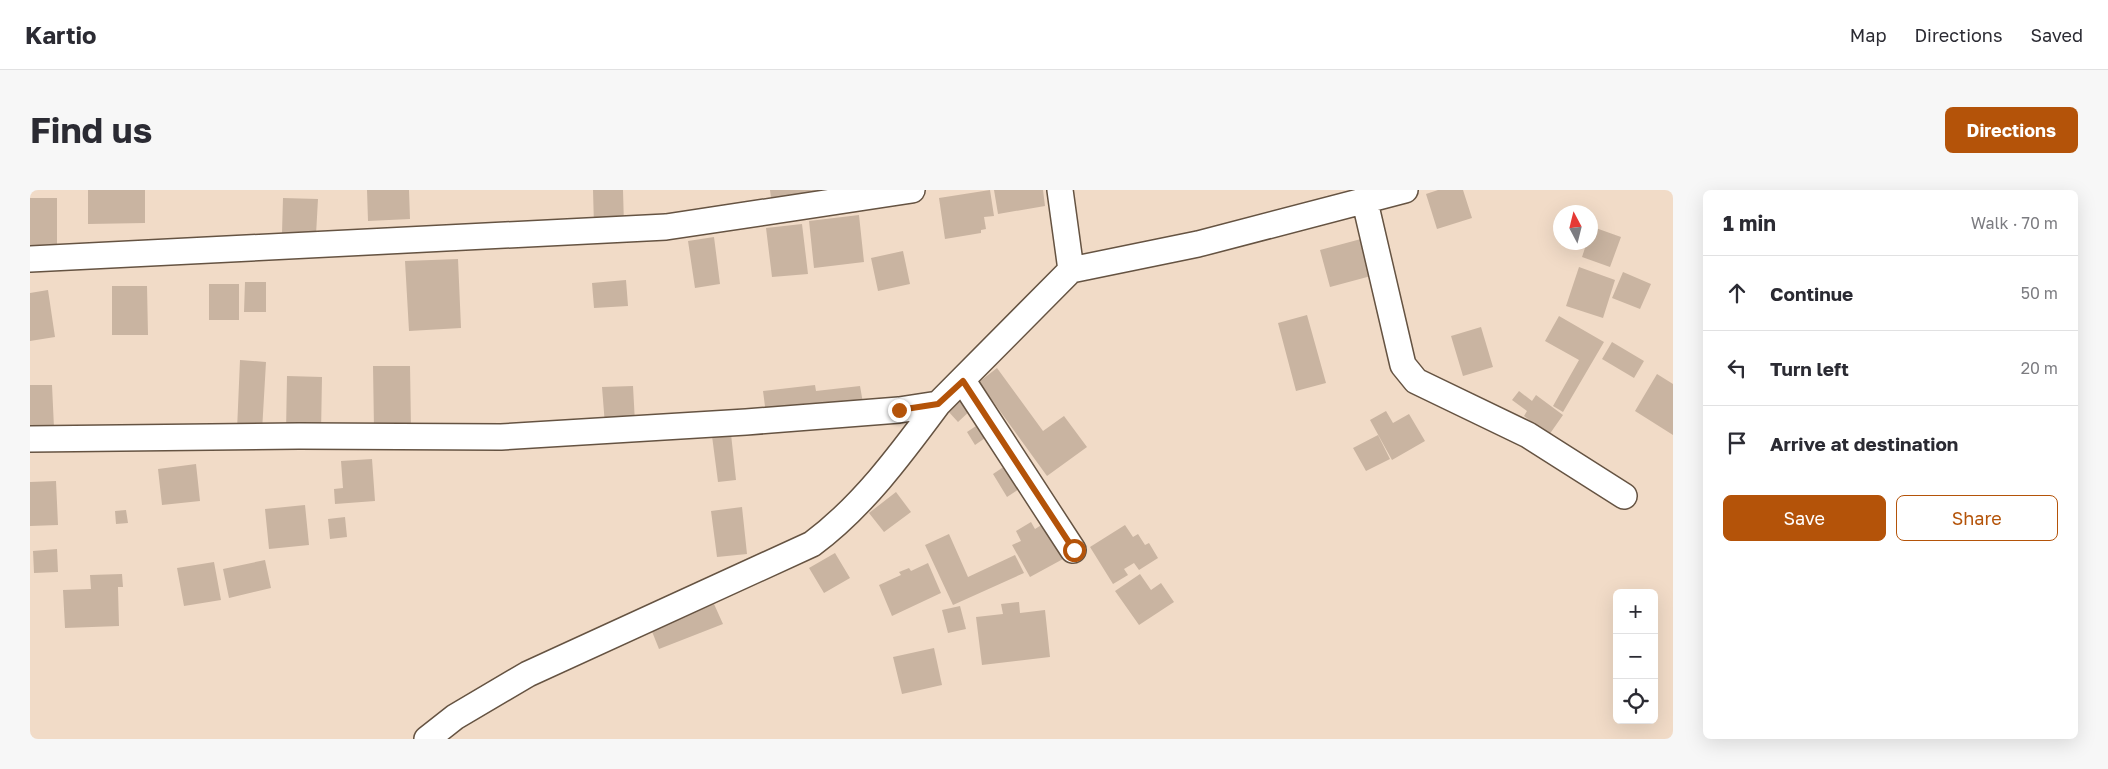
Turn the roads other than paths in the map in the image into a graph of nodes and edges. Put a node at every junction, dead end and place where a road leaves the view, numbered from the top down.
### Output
1 (912, 190) edge
2 (1060, 190) edge
3 (1405, 190) edge
4 (1365, 202) junction
5 (30, 259) edge
6 (1072, 270) junction
7 (963, 381) junction
8 (938, 404) junction
9 (30, 439) edge
10 (1624, 496) dead end
11 (1074, 550) dead end
12 (428, 739) edge

1 - 5 street
2 - 6 street
3 - 4 street
4 - 6 street
4 - 10 street
6 - 7 street
7 - 8 street
7 - 11 street
8 - 9 street
8 - 12 street

